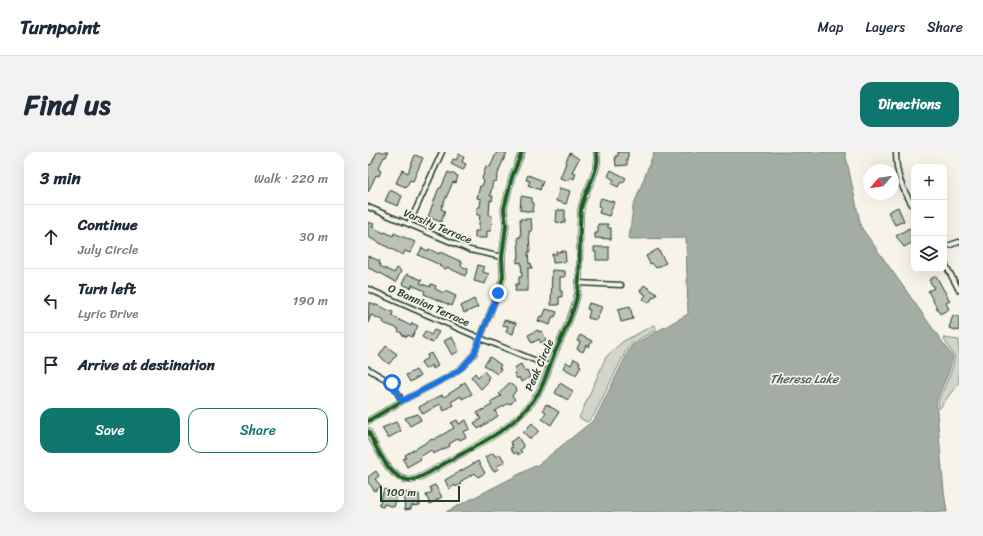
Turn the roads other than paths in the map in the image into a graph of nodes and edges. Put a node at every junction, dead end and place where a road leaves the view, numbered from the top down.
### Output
1 (442, 152) edge
2 (522, 152) edge
3 (596, 152) edge
4 (896, 152) edge
5 (911, 202) edge
6 (368, 207) edge
7 (409, 224) junction
8 (959, 242) edge
9 (947, 246) edge
10 (502, 257) junction
11 (947, 268) edge
12 (578, 284) junction
13 (621, 285) dead end
14 (368, 289) edge
15 (959, 290) edge
16 (480, 338) junction
17 (549, 366) junction
18 (368, 370) edge
19 (402, 401) junction
20 (368, 422) edge
21 (368, 431) edge

1 - 7 street
2 - 10 street
3 - 12 street, Peak Circle
4 - 5 street
6 - 7 street, Varsity Terrace
7 - 10 street, Varsity Terrace
8 - 9 street
10 - 16 street
11 - 15 street
12 - 13 street
12 - 17 street, Peak Circle
14 - 16 street, O Bannion Terrace
16 - 17 street, O Bannion Terrace
16 - 19 street
17 - 21 street, Peak Circle
18 - 19 street
19 - 20 street

